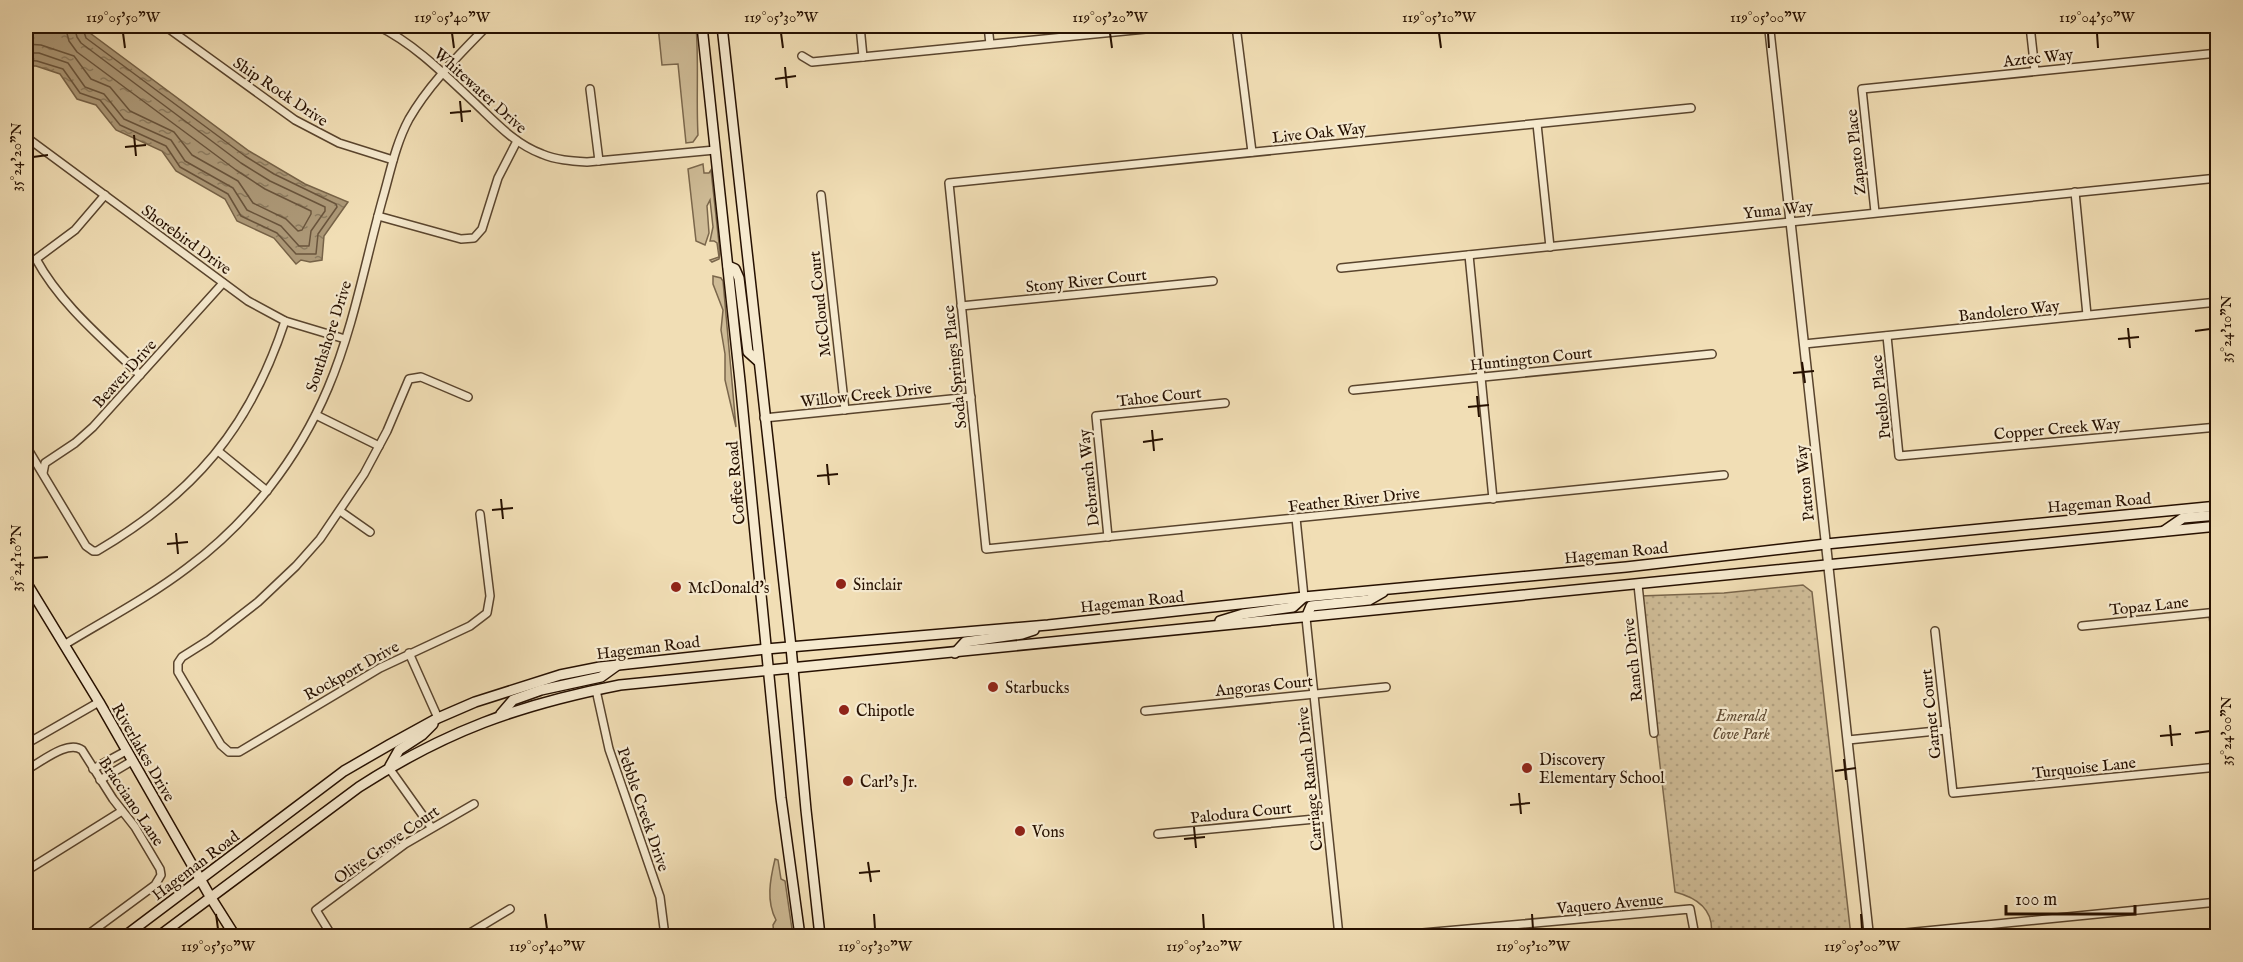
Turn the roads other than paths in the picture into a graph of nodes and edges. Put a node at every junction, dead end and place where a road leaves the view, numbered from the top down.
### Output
1 (165, 26) edge
2 (378, 26) edge
3 (487, 26) edge
4 (702, 26) edge
5 (722, 26) edge
6 (860, 26) edge
7 (988, 26) edge
8 (1176, 26) edge
9 (1236, 26) edge
10 (1769, 26) edge
11 (2030, 26) edge
12 (1115, 29) edge
13 (990, 44) junction
14 (2217, 53) edge
15 (802, 56) dead end
16 (863, 57) junction
17 (2035, 71) junction
18 (442, 74) junction
19 (590, 88) dead end
20 (1862, 89) joint
21 (1691, 108) dead end
22 (1537, 123) junction
23 (26, 137) edge
24 (517, 141) junction
25 (715, 150) junction
26 (1252, 152) junction
27 (393, 160) junction
28 (599, 161) junction
29 (2217, 178) edge
30 (949, 183) joint
31 (2074, 192) junction
32 (105, 195) junction
33 (820, 195) dead end
34 (1875, 212) junction
35 (378, 216) junction
36 (1790, 220) junction
37 (1550, 247) junction
38 (1469, 255) junction
39 (728, 266) junction
40 (1341, 268) dead end
41 (1213, 281) dead end
42 (223, 283) junction
43 (2217, 302) edge
44 (962, 306) junction
45 (2087, 315) junction
46 (285, 321) junction
47 (1887, 336) junction
48 (345, 339) junction
49 (1804, 344) junction
50 (1712, 354) dead end
51 (758, 361) junction
52 (140, 375) junction
53 (1481, 377) junction
54 (1353, 390) dead end
55 (468, 397) dead end
56 (970, 397) junction
57 (1225, 403) dead end
58 (845, 410) junction
59 (316, 415) junction
60 (1095, 416) joint
61 (764, 418) junction
62 (2217, 427) edge
63 (26, 446) edge
64 (379, 447) junction
65 (218, 451) junction
66 (1899, 456) joint
67 (43, 475) junction
68 (1724, 475) dead end
69 (267, 491) junction
70 (1493, 499) junction
71 (2217, 506) edge
72 (340, 512) junction
73 (480, 514) dead end
74 (2217, 515) edge
75 (1296, 518) junction
76 (2217, 526) edge
77 (370, 532) dead end
78 (2162, 532) junction
79 (1108, 537) junction
80 (1826, 544) junction
81 (986, 549) joint
82 (1828, 565) junction
83 (26, 582) edge
84 (1638, 585) junction
85 (1387, 590) junction
86 (1304, 597) junction
87 (2215, 612) edge
88 (1305, 618) junction
89 (1048, 625) junction
90 (1204, 626) junction
91 (2082, 626) dead end
92 (1935, 631) dead end
93 (64, 645) junction
94 (791, 647) junction
95 (766, 649) junction
96 (409, 653) junction
97 (955, 653) junction
98 (2217, 656) edge
99 (619, 664) junction
100 (793, 669) junction
101 (768, 672) junction
102 (1386, 687) dead end
103 (596, 690) junction
104 (1314, 694) junction
105 (99, 702) junction
106 (1145, 711) dead end
107 (499, 716) junction
108 (438, 718) junction
109 (1946, 730) junction
110 (1654, 733) dead end
111 (1848, 740) junction
112 (26, 744) edge
113 (126, 751) junction
114 (132, 761) junction
115 (2217, 767) edge
116 (389, 768) junction
117 (93, 769) junction
118 (26, 770) edge
119 (100, 780) junction
120 (1953, 794) joint
121 (474, 804) dead end
122 (122, 811) junction
123 (1326, 818) junction
124 (431, 827) junction
125 (1158, 834) dead end
126 (26, 871) edge
127 (200, 880) junction
128 (211, 898) junction
129 (2217, 902) edge
130 (510, 909) dead end
131 (86, 936) edge
132 (125, 936) edge
133 (159, 936) edge
134 (235, 936) edge
135 (332, 936) edge
136 (465, 936) edge
137 (665, 936) edge
138 (800, 936) edge
139 (820, 936) edge
140 (1339, 936) edge
141 (1389, 936) edge
142 (1695, 936) edge
143 (1869, 936) edge
144 (1875, 936) edge

1 - 27 street, Ship Rock Drive
2 - 18 street, Whitewater Drive
3 - 18 street, Southshore Drive
4 - 25 main road, Coffee Road
5 - 51 main road
6 - 16 street
7 - 13 street
8 - 12 street
9 - 26 street
10 - 36 street, Patton Way
11 - 17 street
12 - 13 street
13 - 16 street
14 - 17 street, Aztec Way
15 - 16 street
17 - 20 street, Aztec Way
18 - 24 street, Whitewater Drive
18 - 27 street, Southshore Drive
19 - 28 street
20 - 34 street, Zapato Place
21 - 22 street, Live Oak Way
22 - 26 street, Live Oak Way
22 - 37 street
23 - 32 street, Shorebird Drive
24 - 28 street, Whitewater Drive
24 - 35 street
25 - 28 street, Whitewater Drive
25 - 39 main road, Coffee Road
26 - 30 street, Live Oak Way
27 - 35 street, Southshore Drive
29 - 31 street, Yuma Way
30 - 44 street, Soda Springs Place
31 - 34 street, Yuma Way
31 - 45 street
32 - 42 street, Shorebird Drive
32 - 52 street
33 - 58 street, McCloud Court
34 - 36 street, Yuma Way
35 - 48 street, Southshore Drive
36 - 37 street, Yuma Way
36 - 49 street, Patton Way
37 - 38 street, Yuma Way
38 - 40 street, Yuma Way
38 - 53 street
39 - 51 main road
39 - 95 main road, Coffee Road
41 - 44 street, Stony River Court
42 - 46 street, Shorebird Drive
42 - 52 street, Beaver Drive
43 - 45 street, Bandolero Way
44 - 56 street, Soda Springs Place
45 - 47 street, Bandolero Way
46 - 48 street, Shorebird Drive
46 - 65 street
47 - 49 street, Bandolero Way
47 - 66 street, Pueblo Place
48 - 59 street, Southshore Drive
49 - 80 street, Patton Way
50 - 53 street, Huntington Court
51 - 61 main road
52 - 67 street, Beaver Drive
53 - 54 street, Huntington Court
53 - 70 street
55 - 64 street
56 - 58 street, Willow Creek Drive
56 - 81 street, Soda Springs Place
57 - 60 street, Tahoe Court
58 - 61 street, Willow Creek Drive
59 - 64 street
59 - 69 street, Southshore Drive
60 - 79 street, Debranch Way
61 - 94 main road
62 - 66 street, Copper Creek Way
63 - 67 street
64 - 72 street
65 - 67 street
65 - 69 street
68 - 70 street, Feather River Drive
69 - 93 street, Southshore Drive
70 - 75 street, Feather River Drive
71 - 80 main road, Hageman Road
72 - 77 street
72 - 96 street, Rockport Drive
73 - 96 street, Rockport Drive
74 - 78 main road
75 - 79 street, Feather River Drive
75 - 86 street
76 - 78 main road, Hageman Road
78 - 82 main road, Hageman Road
79 - 81 street, Feather River Drive
80 - 82 street, Patton Way
80 - 85 main road, Hageman Road
82 - 84 main road, Hageman Road
82 - 111 street, Patton Way
83 - 93 main road, Riverlakes Drive
84 - 88 main road, Hageman Road
84 - 110 street, Ranch Drive
85 - 86 main road, Hageman Road
85 - 88 main road
86 - 89 main road, Hageman Road
86 - 90 main road
87 - 91 street, Topaz Lane
87 - 98 street
88 - 90 main road, Hageman Road
88 - 104 street, Carriage Ranch Drive
89 - 94 main road, Hageman Road
89 - 97 main road
90 - 97 main road, Hageman Road
92 - 109 street, Garnet Court
93 - 105 main road, Riverlakes Drive
94 - 95 main road, Hageman Road
94 - 100 main road
95 - 99 main road, Hageman Road
95 - 101 main road, Coffee Road
96 - 108 street
97 - 100 main road, Hageman Road
99 - 107 main road
99 - 108 main road, Hageman Road
100 - 101 main road, Hageman Road
100 - 139 main road
101 - 103 main road, Hageman Road
101 - 138 main road, Coffee Road
102 - 104 street, Angoras Court
103 - 107 main road, Hageman Road
103 - 137 street, Pebble Creek Drive
104 - 106 street, Angoras Court
104 - 123 street, Carriage Ranch Drive
105 - 112 street
105 - 113 main road, Riverlakes Drive
107 - 116 main road, Hageman Road
108 - 116 main road
108 - 127 main road, Hageman Road
109 - 111 street
109 - 120 street, Garnet Court
111 - 143 street, Patton Way
113 - 114 main road, Riverlakes Drive
113 - 117 street
114 - 119 street
114 - 127 main road, Riverlakes Drive
115 - 120 street, Turquoise Lane
116 - 124 street
116 - 128 main road, Hageman Road
117 - 118 street, Bracciano Lane
117 - 119 street, Bracciano Lane
119 - 122 street, Bracciano Lane
121 - 124 street, Olive Grove Court
122 - 126 street
122 - 131 street, Bracciano Lane
123 - 125 street, Palodura Court
123 - 140 street, Carriage Ranch Drive
124 - 135 street, Olive Grove Court
127 - 128 main road, Riverlakes Drive
127 - 132 main road, Hageman Road
128 - 133 main road, Hageman Road
128 - 134 main road, Riverlakes Drive
129 - 144 street
130 - 136 street
141 - 142 street, Vaquero Avenue

